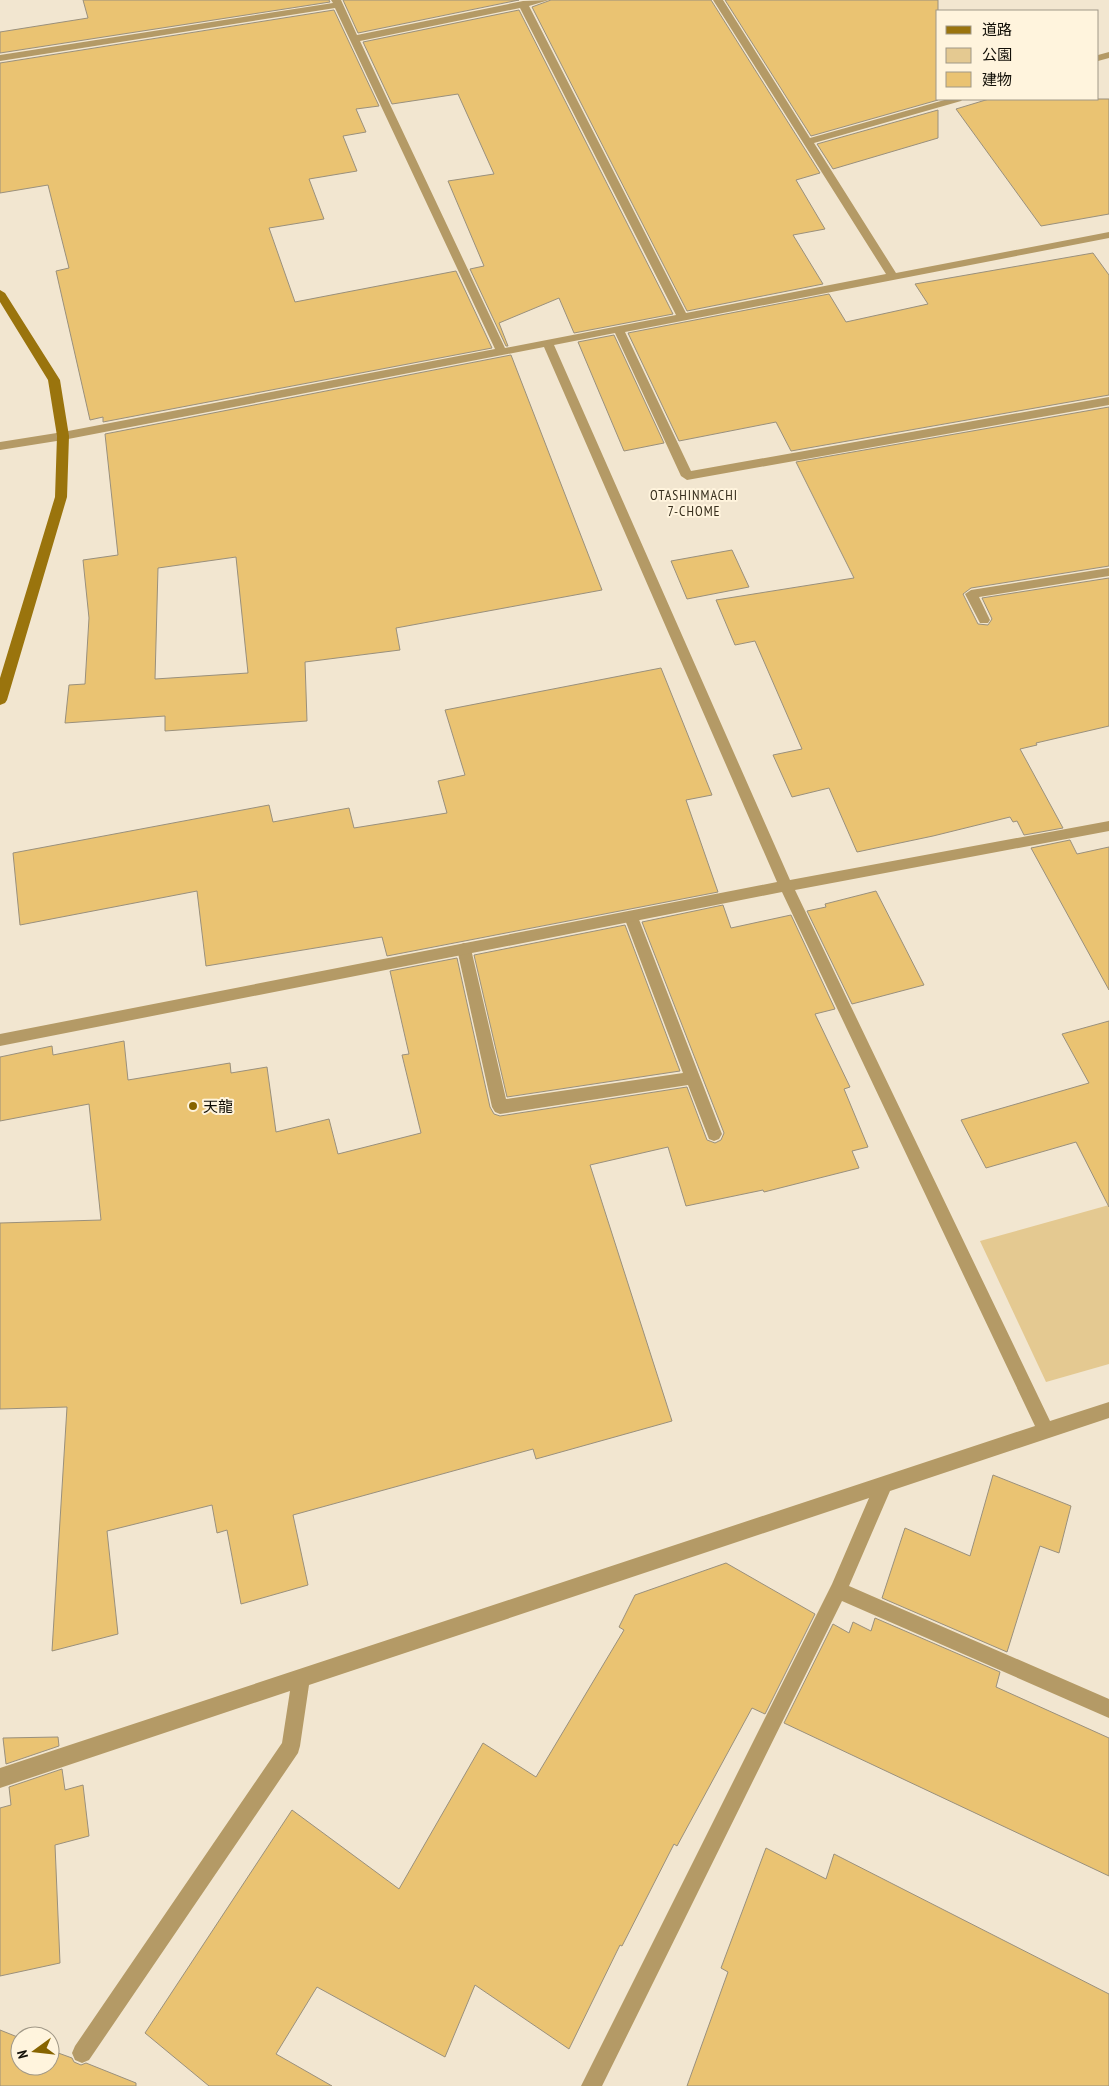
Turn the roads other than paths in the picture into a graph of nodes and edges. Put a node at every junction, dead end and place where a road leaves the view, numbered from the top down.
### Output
1 (544, 0) edge
2 (718, 0) edge
3 (337, 3) edge
4 (523, 4) junction
5 (354, 39) junction
6 (0, 58) edge
7 (955, 100) edge
8 (808, 142) junction
9 (1109, 235) edge
10 (892, 275) junction
11 (0, 293) edge
12 (682, 316) junction
13 (618, 329) junction
14 (548, 343) junction
15 (501, 351) junction
16 (1109, 401) edge
17 (63, 436) junction
18 (0, 446) edge
19 (1109, 572) edge
20 (984, 620) dead end
21 (0, 700) edge
22 (1109, 826) edge
23 (786, 886) junction
24 (631, 917) junction
25 (464, 949) junction
26 (0, 1040) edge
27 (694, 1078) junction
28 (714, 1134) dead end
29 (1109, 1410) edge
30 (1046, 1432) junction
31 (884, 1485) junction
32 (838, 1590) junction
33 (301, 1677) junction
34 (1109, 1709) edge
35 (0, 1778) edge
36 (82, 2053) dead end
37 (591, 2086) edge

1 - 4 street
2 - 8 street
3 - 5 street
3 - 6 street
4 - 5 street
4 - 12 street
5 - 15 street
7 - 8 street
8 - 10 street
9 - 10 street
10 - 12 street
11 - 17 street
12 - 13 street
13 - 14 street
13 - 16 street
14 - 15 street
14 - 23 street
15 - 17 street
17 - 18 street
17 - 21 street
19 - 20 street
22 - 23 street
23 - 24 street
23 - 30 street
24 - 25 street
24 - 27 street
25 - 26 street
25 - 27 street
27 - 28 street
29 - 30 street
30 - 31 street
31 - 32 street
31 - 33 street
32 - 34 street
32 - 37 street
33 - 35 street
33 - 36 street

